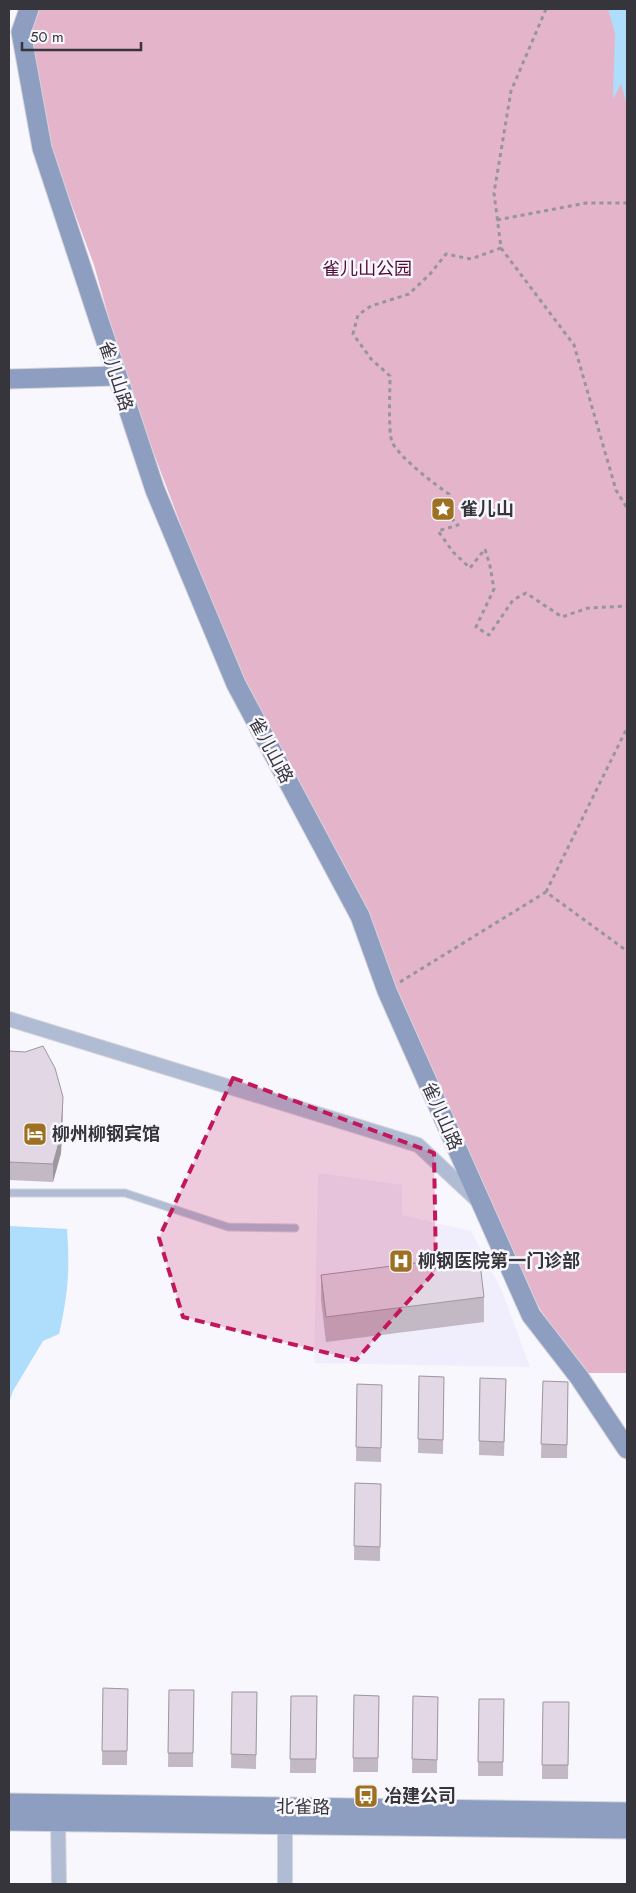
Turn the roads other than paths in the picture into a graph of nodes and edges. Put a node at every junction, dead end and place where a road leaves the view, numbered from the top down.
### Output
1 (29, 9) edge
2 (116, 376) junction
3 (9, 379) edge
4 (9, 1019) edge
5 (9, 1193) edge
6 (482, 1205) junction
7 (295, 1228) dead end
8 (627, 1449) edge
9 (9, 1803) edge
10 (627, 1812) edge
11 (9, 1820) edge
12 (58, 1821) junction
13 (285, 1824) junction
14 (627, 1829) edge
15 (59, 1884) edge
16 (285, 1884) edge

1 - 2 street, 雀儿山路
2 - 3 street
2 - 6 street, 雀儿山路
4 - 6 street
5 - 7 lane
6 - 8 street, 雀儿山路
9 - 10 street, 北雀路
11 - 12 street, 北雀路
12 - 13 street, 北雀路
12 - 15 street
13 - 14 street, 北雀路
13 - 16 street

